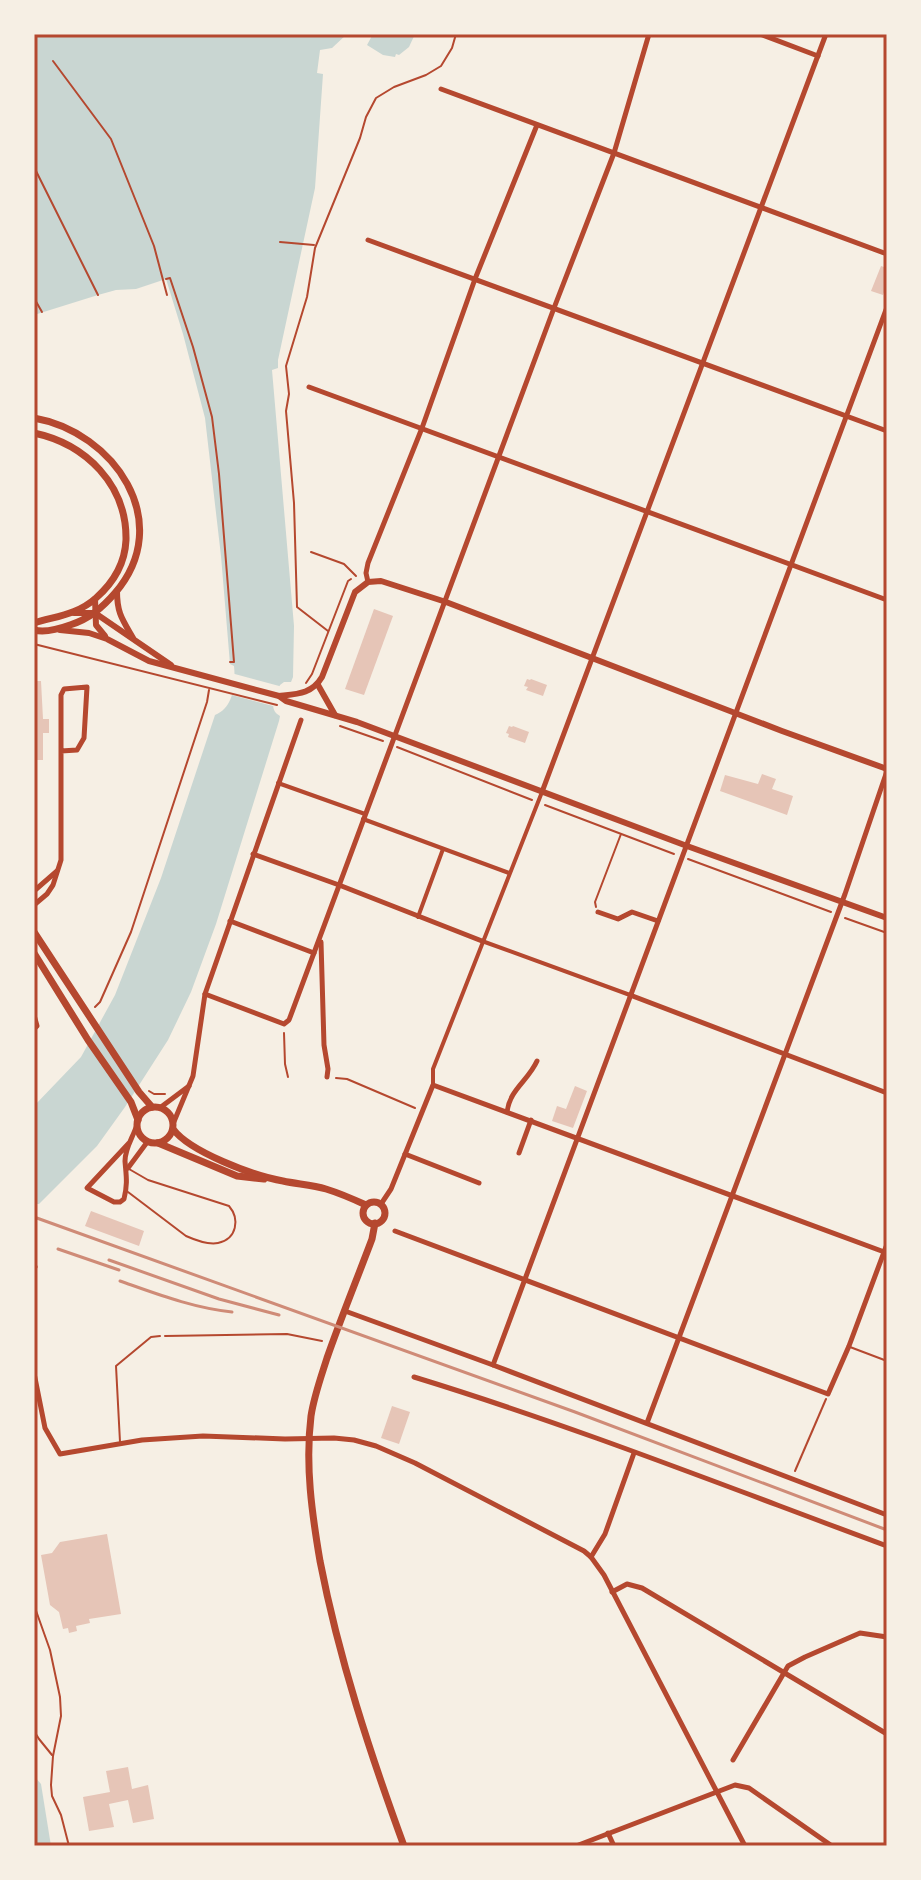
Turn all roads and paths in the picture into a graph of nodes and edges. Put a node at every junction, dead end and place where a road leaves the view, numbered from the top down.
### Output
1 (456, 34) edge
2 (649, 34) edge
3 (760, 34) edge
4 (826, 34) edge
5 (818, 56) junction
6 (53, 61) dead end
7 (441, 89) dead end
8 (537, 125) junction
9 (614, 153) junction
10 (34, 167) edge
11 (761, 208) junction
12 (368, 240) dead end
13 (280, 242) dead end
14 (316, 245) junction
15 (887, 254) edge
16 (166, 279) dead end
17 (475, 279) junction
18 (98, 295) dead end
19 (167, 295) dead end
20 (34, 298) edge
21 (887, 307) edge
22 (554, 308) junction
23 (42, 312) dead end
24 (884, 324) edge
25 (703, 363) junction
26 (309, 387) dead end
27 (845, 415) junction
28 (34, 418) edge
29 (422, 428) junction
30 (887, 431) edge
31 (34, 433) edge
32 (499, 456) junction
33 (647, 511) junction
34 (311, 552) dead end
35 (790, 564) junction
36 (356, 576) dead end
37 (349, 579) dead end
38 (368, 582) junction
39 (117, 591) junction
40 (95, 599) junction
41 (887, 600) edge
42 (446, 602) junction
43 (95, 613) junction
44 (71, 614) junction
45 (34, 623) edge
46 (34, 630) edge
47 (57, 630) junction
48 (328, 631) junction
49 (107, 639) junction
50 (135, 641) junction
51 (34, 644) edge
52 (592, 659) junction
53 (230, 662) dead end
54 (176, 668) junction
55 (318, 685) junction
56 (302, 686) dead end
57 (225, 687) junction
58 (209, 689) junction
59 (279, 696) junction
60 (278, 705) dead end
61 (735, 713) junction
62 (335, 715) junction
63 (301, 720) dead end
64 (333, 723) dead end
65 (395, 737) junction
66 (392, 745) junction
67 (61, 751) junction
68 (887, 770) edge
69 (278, 783) junction
70 (542, 792) junction
71 (538, 803) junction
72 (364, 816) junction
73 (621, 834) junction
74 (687, 846) junction
75 (443, 849) junction
76 (253, 854) junction
77 (682, 857) junction
78 (57, 871) junction
79 (509, 873) junction
80 (339, 885) junction
81 (34, 891) edge
82 (842, 902) junction
83 (34, 905) edge
84 (598, 912) joint
85 (837, 915) junction
86 (418, 917) junction
87 (887, 918) edge
88 (230, 921) junction
89 (658, 921) junction
90 (34, 932) edge
91 (887, 933) edge
92 (321, 937) junction
93 (482, 941) junction
94 (34, 953) edge
95 (314, 953) junction
96 (205, 994) junction
97 (630, 995) junction
98 (93, 1010) dead end
99 (34, 1015) edge
100 (284, 1024) junction
101 (34, 1029) edge
102 (785, 1053) junction
103 (537, 1061) dead end
104 (288, 1077) dead end
105 (327, 1077) joint
106 (433, 1085) junction
107 (190, 1086) junction
108 (150, 1092) dead end
109 (887, 1093) edge
110 (167, 1094) dead end
111 (157, 1107) junction
112 (417, 1109) dead end
113 (507, 1112) junction
114 (531, 1120) junction
115 (137, 1122) junction
116 (173, 1126) junction
117 (577, 1138) junction
118 (153, 1142) junction
119 (129, 1143) junction
120 (519, 1153) dead end
121 (405, 1154) junction
122 (128, 1169) junction
123 (281, 1181) junction
124 (479, 1183) dead end
125 (126, 1190) junction
126 (732, 1196) junction
127 (381, 1204) junction
128 (366, 1205) junction
129 (375, 1223) junction
130 (395, 1231) dead end
131 (887, 1244) edge
132 (885, 1252) edge
133 (525, 1280) junction
134 (343, 1314) junction
135 (160, 1336) joint
136 (678, 1338) junction
137 (325, 1342) dead end
138 (849, 1346) junction
139 (887, 1361) edge
140 (493, 1365) junction
141 (34, 1373) edge
142 (414, 1377) dead end
143 (828, 1394) junction
144 (647, 1423) junction
145 (309, 1439) junction
146 (120, 1443) junction
147 (634, 1453) junction
148 (792, 1478) junction
149 (887, 1515) edge
150 (887, 1546) edge
151 (591, 1557) junction
152 (612, 1592) junction
153 (34, 1605) edge
154 (887, 1637) edge
155 (783, 1672) junction
156 (34, 1731) edge
157 (887, 1734) edge
158 (53, 1756) junction
159 (733, 1760) dead end
160 (717, 1791) junction
161 (608, 1833) junction
162 (69, 1846) edge
163 (404, 1846) edge
164 (576, 1846) edge
165 (614, 1846) edge
166 (745, 1846) edge
167 (832, 1846) edge

1 - 14 path
2 - 9 street
3 - 5 street
4 - 5 street
5 - 11 street
6 - 19 path
7 - 8 street
8 - 9 street
8 - 17 street
9 - 11 street
9 - 22 street
10 - 18 path
11 - 15 street
11 - 25 street
12 - 17 street
13 - 14 path
14 - 48 path
16 - 53 path
17 - 22 street
17 - 29 street
20 - 23 path
21 - 24 street
22 - 25 street
22 - 32 street
24 - 27 street
25 - 27 street
25 - 33 street
26 - 29 street
27 - 30 street
27 - 35 street
28 - 39 main road
29 - 32 street
29 - 38 street
31 - 40 main road
32 - 33 street
32 - 42 street
33 - 35 street
33 - 52 street
34 - 36 lane
35 - 41 street
35 - 61 street
37 - 48 path
38 - 42 street
38 - 55 street
39 - 43 main road
39 - 50 street
40 - 43 street
40 - 44 main road
42 - 52 street
42 - 65 street
43 - 44 street
43 - 47 main road
43 - 49 street
43 - 50 street
44 - 45 main road
46 - 47 main road
47 - 49 street
48 - 56 path
49 - 54 street
50 - 54 street
51 - 58 path
52 - 61 street
52 - 70 street
54 - 57 street
55 - 59 street
55 - 62 street
57 - 58 path
57 - 59 street
57 - 60 path
58 - 98 path
59 - 62 street
61 - 68 street
61 - 74 street
62 - 65 street
63 - 69 street
64 - 66 path
65 - 66 street
65 - 70 street
66 - 71 path
66 - 72 street
67 - 67 street
67 - 78 street
68 - 82 street
69 - 72 street
69 - 76 street
70 - 71 street
70 - 74 street
71 - 73 path
71 - 79 street
72 - 75 street
72 - 80 street
73 - 77 path
73 - 84 path
74 - 77 street
74 - 82 street
75 - 79 street
75 - 86 street
76 - 80 street
76 - 88 street
77 - 85 path
77 - 89 street
78 - 81 street
78 - 83 street
79 - 93 street
80 - 86 street
80 - 92 street
82 - 85 street
82 - 87 street
84 - 89 street
85 - 91 path
85 - 102 street
86 - 93 street
88 - 95 street
88 - 96 street
89 - 97 street
90 - 111 main road
92 - 95 street
92 - 105 street
93 - 97 street
93 - 106 street
94 - 115 main road
95 - 100 street
96 - 100 street
96 - 107 street
97 - 102 street
97 - 117 street
99 - 101 street
100 - 104 path
102 - 109 street
102 - 126 street
103 - 113 street
105 - 112 path
106 - 113 street
106 - 121 street
107 - 111 street
107 - 116 street
108 - 110 path
111 - 115 main road
111 - 116 main road
113 - 114 street
114 - 117 street
114 - 120 street
115 - 118 main road
115 - 119 street
116 - 118 main road
116 - 123 main road
117 - 126 street
117 - 133 street
118 - 122 street
118 - 123 main road
119 - 122 street
119 - 125 street
121 - 124 street
121 - 127 street
122 - 125 street
122 - 125 lane
123 - 128 main road
126 - 132 street
126 - 136 street
127 - 128 main road
127 - 129 main road
128 - 129 main road
129 - 134 main road
130 - 133 street
131 - 132 street
132 - 138 street
133 - 136 street
133 - 140 street
134 - 140 street
134 - 145 main road
135 - 137 path
135 - 146 lane
136 - 143 street
136 - 144 street
138 - 139 lane
138 - 143 street
140 - 144 street
141 - 146 street
142 - 147 street
143 - 148 path
144 - 148 street
145 - 146 street
145 - 151 street
145 - 163 main road
147 - 150 street
147 - 151 street
148 - 149 street
151 - 152 street
152 - 155 street
152 - 160 street
153 - 158 path
154 - 155 street
155 - 157 street
155 - 159 street
156 - 158 path
158 - 162 path
160 - 161 street
160 - 166 street
160 - 167 street
161 - 164 street
161 - 165 street

